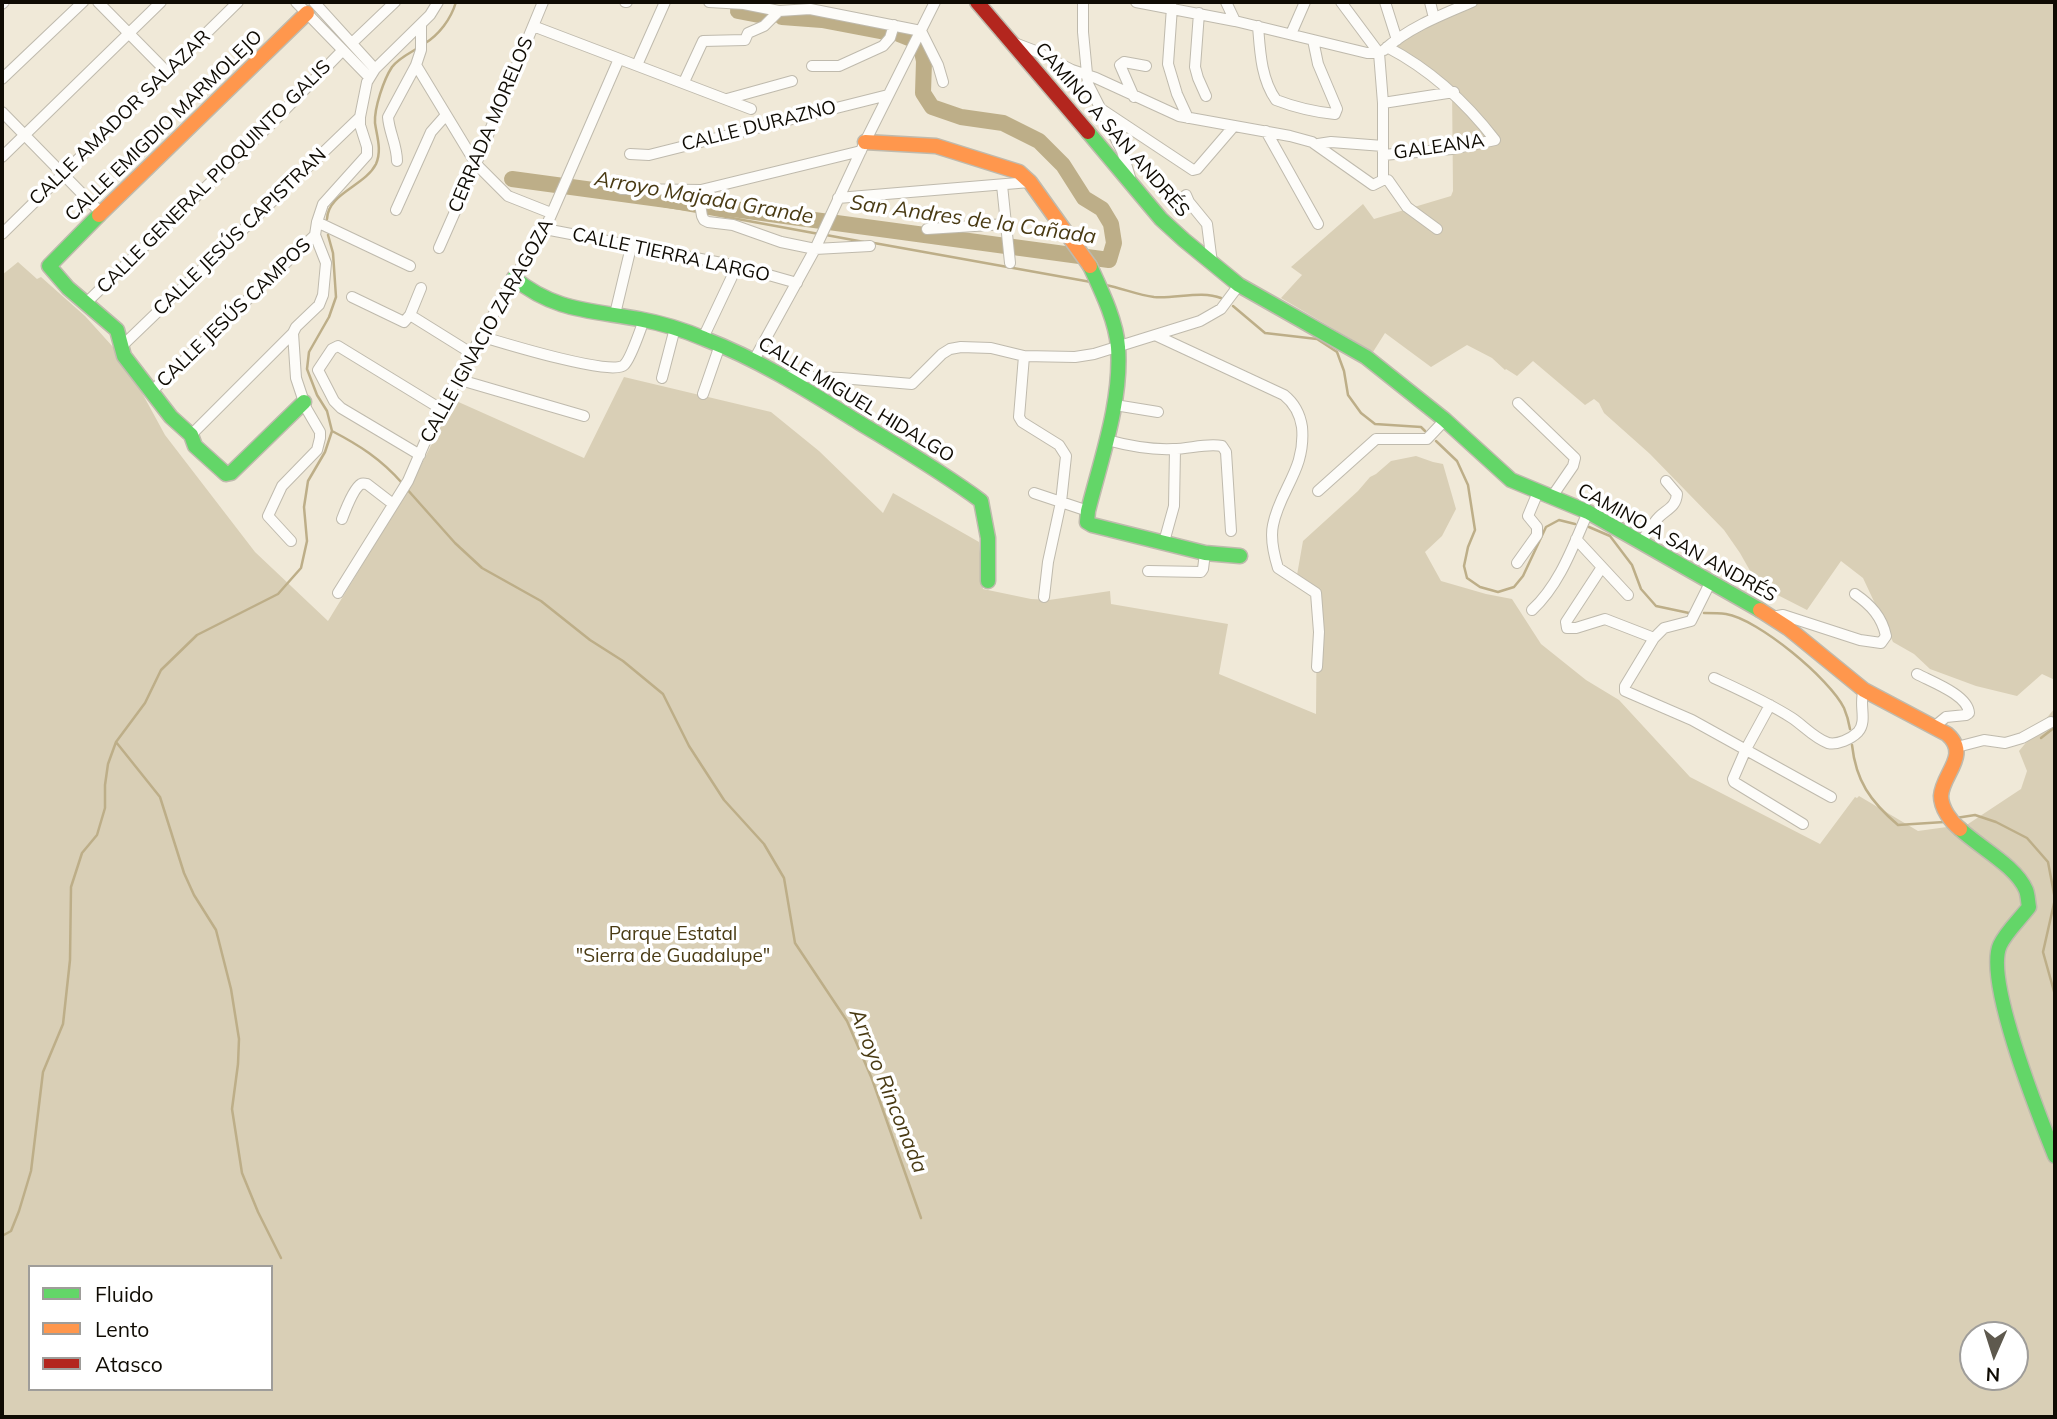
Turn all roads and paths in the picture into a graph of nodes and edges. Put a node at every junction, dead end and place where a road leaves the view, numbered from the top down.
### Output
1 (83, 2) edge
2 (98, 2) edge
3 (161, 2) edge
4 (238, 2) edge
5 (296, 2) edge
6 (395, 2) edge
7 (438, 2) edge
8 (543, 2) edge
9 (665, 2) edge
10 (709, 2) edge
11 (935, 2) edge
12 (977, 2) edge
13 (1083, 2) edge
14 (1136, 2) edge
15 (1226, 2) edge
16 (1305, 2) edge
17 (1341, 2) edge
18 (1385, 2) edge
19 (1430, 2) edge
20 (1472, 2) edge
21 (313, 5) edge
22 (1172, 7) junction
23 (779, 11) junction
24 (1199, 13) junction
25 (1434, 18) junction
26 (1235, 21) junction
27 (421, 24) junction
28 (894, 25) junction
29 (533, 26) junction
30 (1258, 26) junction
31 (921, 32) junction
32 (129, 34) junction
33 (1291, 34) junction
34 (1313, 40) junction
35 (1397, 40) junction
36 (1012, 42) junction
37 (352, 43) junction
38 (1383, 50) junction
39 (342, 51) junction
40 (619, 60) junction
41 (416, 65) junction
42 (637, 65) junction
43 (812, 66) dead end
44 (1146, 66) dead end
45 (167, 72) junction
46 (372, 73) junction
47 (1087, 75) junction
48 (2, 79) edge
49 (792, 80) dead end
50 (684, 82) junction
51 (943, 82) dead end
52 (1454, 92) junction
53 (888, 94) junction
54 (1206, 96) dead end
55 (1135, 97) junction
56 (726, 99) junction
57 (1383, 103) junction
58 (1100, 108) junction
59 (751, 109) dead end
60 (2, 112) edge
61 (446, 115) junction
62 (360, 117) junction
63 (1188, 118) junction
64 (1234, 126) junction
65 (1265, 131) junction
66 (23, 135) junction
67 (1318, 144) junction
68 (863, 146) junction
69 (1383, 150) junction
70 (629, 154) dead end
71 (2, 157) edge
72 (397, 161) dead end
73 (476, 164) junction
74 (63, 174) junction
75 (1383, 180) junction
76 (1030, 182) junction
77 (1133, 184) junction
78 (1002, 185) junction
79 (621, 189) dead end
80 (1186, 195) dead end
81 (699, 198) dead end
82 (838, 198) junction
83 (396, 210) dead end
84 (100, 213) junction
85 (551, 213) junction
86 (317, 222) junction
87 (1006, 224) junction
88 (1318, 224) dead end
89 (545, 229) junction
90 (927, 229) dead end
91 (1437, 229) dead end
92 (2, 234) edge
93 (315, 236) junction
94 (870, 246) dead end
95 (631, 247) junction
96 (439, 248) dead end
97 (815, 249) junction
98 (1010, 263) dead end
99 (1212, 263) junction
100 (410, 266) dead end
101 (737, 266) junction
102 (514, 278) junction
103 (797, 283) junction
104 (1239, 285) junction
105 (421, 288) dead end
106 (352, 297) dead end
107 (86, 303) junction
108 (615, 314) junction
109 (410, 315) junction
110 (644, 320) junction
111 (675, 328) junction
112 (293, 333) junction
113 (1155, 335) junction
114 (480, 336) junction
115 (703, 338) junction
116 (720, 345) junction
117 (121, 346) junction
118 (1118, 346) junction
119 (471, 353) junction
120 (1024, 356) junction
121 (754, 360) junction
122 (783, 376) junction
123 (662, 378) dead end
124 (457, 379) junction
125 (152, 391) junction
126 (703, 394) dead end
127 (304, 402) junction
128 (1518, 403) dead end
129 (1115, 404) junction
130 (441, 410) junction
131 (1158, 412) dead end
132 (584, 416) dead end
133 (1445, 420) junction
134 (191, 435) junction
135 (1107, 440) junction
136 (1175, 449) junction
137 (420, 455) junction
138 (1666, 481) dead end
139 (1318, 491) dead end
140 (1034, 493) dead end
141 (1545, 495) junction
142 (1061, 502) junction
143 (393, 505) junction
144 (1588, 512) junction
145 (1088, 516) junction
146 (342, 519) dead end
147 (1231, 531) dead end
148 (1576, 539) junction
149 (291, 541) dead end
150 (1164, 542) junction
151 (1641, 542) junction
152 (1205, 552) junction
153 (1240, 556) dead end
154 (1517, 563) dead end
155 (1602, 567) junction
156 (1148, 570) dead end
157 (988, 581) dead end
158 (1710, 583) junction
159 (338, 593) dead end
160 (1855, 594) dead end
161 (1628, 595) dead end
162 (1044, 597) dead end
163 (1532, 610) dead end
164 (1772, 617) junction
165 (1654, 638) junction
166 (1317, 667) dead end
167 (1916, 674) dead end
168 (1714, 678) dead end
169 (1864, 690) junction
170 (1770, 705) junction
171 (2052, 722) dead end
172 (1935, 726) junction
173 (1957, 747) junction
174 (1746, 749) junction
175 (1831, 797) dead end
176 (1803, 824) dead end
177 (2055, 1156) edge

1 - 48 street
2 - 32 street
3 - 32 street
4 - 45 street, CALLE AMADOR SALAZAR
5 - 21 street
6 - 37 street
7 - 27 street
8 - 29 street, CERRADA MORELOS
9 - 42 street
10 - 23 street
11 - 31 street
12 - 36 street, CAMINO A SAN ANDRÉS
13 - 47 street
14 - 22 street
15 - 26 street
16 - 33 street
17 - 38 street
18 - 35 street
19 - 25 street
20 - 25 street
21 - 37 street
21 - 39 street
21 - 84 street, CALLE EMIGDIO MARMOLEJO
22 - 24 street
22 - 63 street
23 - 28 street
23 - 50 street
24 - 26 street
24 - 54 street
25 - 35 street
26 - 30 street
27 - 41 street
27 - 46 street
28 - 31 street
28 - 43 street
29 - 40 street
29 - 73 street, CERRADA MORELOS
30 - 33 street
30 - 34 street
31 - 51 street
31 - 53 street
32 - 45 street
32 - 66 street
33 - 34 street
34 - 38 street
35 - 38 street
36 - 47 street
36 - 77 street, CAMINO A SAN ANDRÉS
37 - 46 street
38 - 52 street
38 - 57 street
39 - 46 street
39 - 107 street, CALLE GENERAL PIOQUINTO GALIS
40 - 42 street
40 - 85 street, CALLE IGNACIO ZARAGOZA
41 - 61 street
41 - 72 street
42 - 50 street
44 - 55 street
45 - 74 street, CALLE AMADOR SALAZAR
46 - 62 street
47 - 55 street
47 - 58 street
49 - 56 street
50 - 56 street
52 - 57 street
52 - 69 street, GALEANA
53 - 68 street
53 - 70 street, CALLE DURAZNO
55 - 63 street
56 - 59 street
57 - 69 street
58 - 64 street
58 - 77 street
60 - 66 street
61 - 73 street
61 - 83 street
62 - 86 street
62 - 117 street, CALLE JESÚS CAPISTRAN
63 - 64 street
64 - 65 street
65 - 67 street
65 - 88 street
66 - 71 street
66 - 74 street
67 - 69 street, GALEANA
67 - 75 street
68 - 76 street
68 - 79 street
68 - 82 street
69 - 75 street
73 - 85 street
73 - 96 street, CERRADA MORELOS
74 - 84 street
74 - 92 street, CALLE AMADOR SALAZAR
75 - 91 street
76 - 78 street
76 - 118 street
77 - 99 street, CAMINO A SAN ANDRÉS
78 - 82 street
78 - 87 street
80 - 99 street
81 - 97 street
82 - 97 street
84 - 107 street, CALLE EMIGDIO MARMOLEJO
85 - 89 street, CALLE IGNACIO ZARAGOZA
86 - 93 street
86 - 100 street
87 - 90 street
87 - 98 street
89 - 95 street, CALLE TIERRA LARGO
89 - 102 street, CALLE IGNACIO ZARAGOZA
93 - 112 street
93 - 125 street, CALLE JESÚS CAMPOS
94 - 97 street
95 - 101 street, CALLE TIERRA LARGO
95 - 108 street
97 - 103 street
99 - 104 street, CAMINO A SAN ANDRÉS
101 - 103 street, CALLE TIERRA LARGO
101 - 115 street
102 - 108 street, CALLE MIGUEL HIDALGO
102 - 114 street, CALLE IGNACIO ZARAGOZA
103 - 121 street
104 - 113 street
104 - 133 street, CAMINO A SAN ANDRÉS
105 - 109 street
106 - 109 street
107 - 117 street
108 - 110 street, CALLE MIGUEL HIDALGO
109 - 119 street
110 - 111 street, CALLE MIGUEL HIDALGO
110 - 114 street
111 - 115 street, CALLE MIGUEL HIDALGO
111 - 123 street
112 - 127 street
112 - 134 street
113 - 118 street
113 - 166 street
114 - 119 street, CALLE IGNACIO ZARAGOZA
115 - 116 street, CALLE MIGUEL HIDALGO
116 - 121 street, CALLE MIGUEL HIDALGO
116 - 126 street
117 - 125 street
118 - 120 street
118 - 129 street
119 - 124 street, CALLE IGNACIO ZARAGOZA
120 - 122 street
120 - 142 street
121 - 122 street, CALLE MIGUEL HIDALGO
122 - 157 street, CALLE MIGUEL HIDALGO
124 - 130 street, CALLE IGNACIO ZARAGOZA
124 - 132 street
125 - 134 street
127 - 134 street
127 - 149 street
128 - 141 street
129 - 131 street
129 - 135 street
130 - 137 street, CALLE IGNACIO ZARAGOZA
130 - 137 street
133 - 139 street
133 - 141 street, CAMINO A SAN ANDRÉS
135 - 136 street
135 - 145 street
136 - 147 street
136 - 150 street
137 - 143 street, CALLE IGNACIO ZARAGOZA
138 - 151 street
140 - 142 street
141 - 144 street, CAMINO A SAN ANDRÉS
141 - 154 street
142 - 145 street
142 - 162 street
143 - 146 street
143 - 159 street, CALLE IGNACIO ZARAGOZA
144 - 148 street
144 - 151 street, CAMINO A SAN ANDRÉS
145 - 150 street
148 - 155 street
148 - 163 street
150 - 152 street
151 - 158 street, CAMINO A SAN ANDRÉS
152 - 153 street
152 - 156 street
155 - 161 street
155 - 165 street
158 - 164 street, CAMINO A SAN ANDRÉS
158 - 165 street
160 - 164 street
164 - 169 street, CAMINO A SAN ANDRÉS
165 - 174 street
167 - 172 street
168 - 170 street
169 - 170 street
169 - 172 street, CAMINO A SAN ANDRÉS
170 - 174 street
171 - 173 street
172 - 173 street, CAMINO A SAN ANDRÉS
173 - 177 street
174 - 175 street
174 - 176 street

